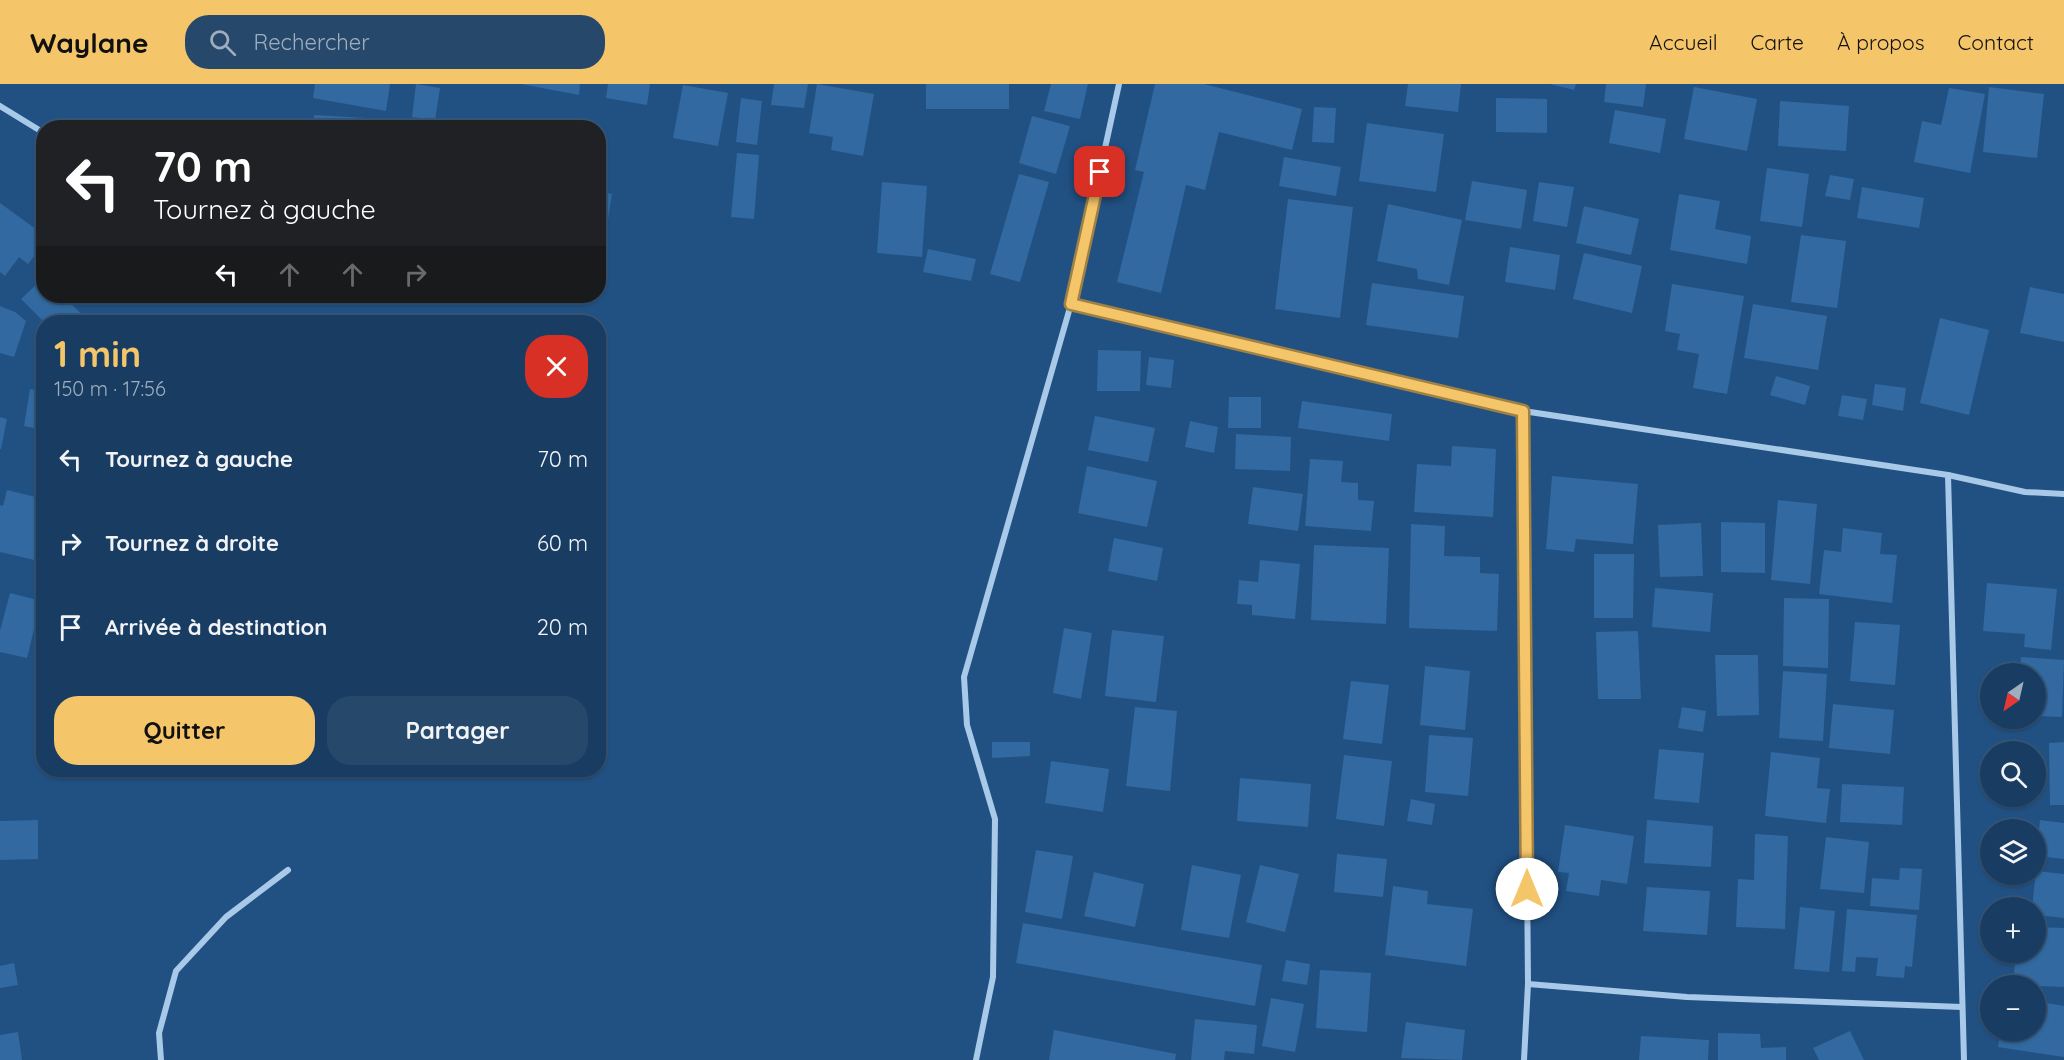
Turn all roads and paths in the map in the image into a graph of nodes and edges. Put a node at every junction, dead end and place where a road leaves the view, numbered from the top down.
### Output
1 (1119, 84) edge
2 (0, 106) edge
3 (36, 128) edge
4 (1071, 304) junction
5 (1523, 411) junction
6 (1948, 475) junction
7 (2064, 494) edge
8 (288, 870) dead end
9 (1528, 984) junction
10 (1962, 1007) junction
11 (161, 1060) edge
12 (976, 1060) edge
13 (1524, 1060) edge
14 (1964, 1060) edge

1 - 4 street
2 - 3 street
4 - 5 street
4 - 12 street
5 - 6 street
5 - 9 street
6 - 7 street
6 - 10 street
8 - 11 street
9 - 10 street
9 - 13 street
10 - 14 street

